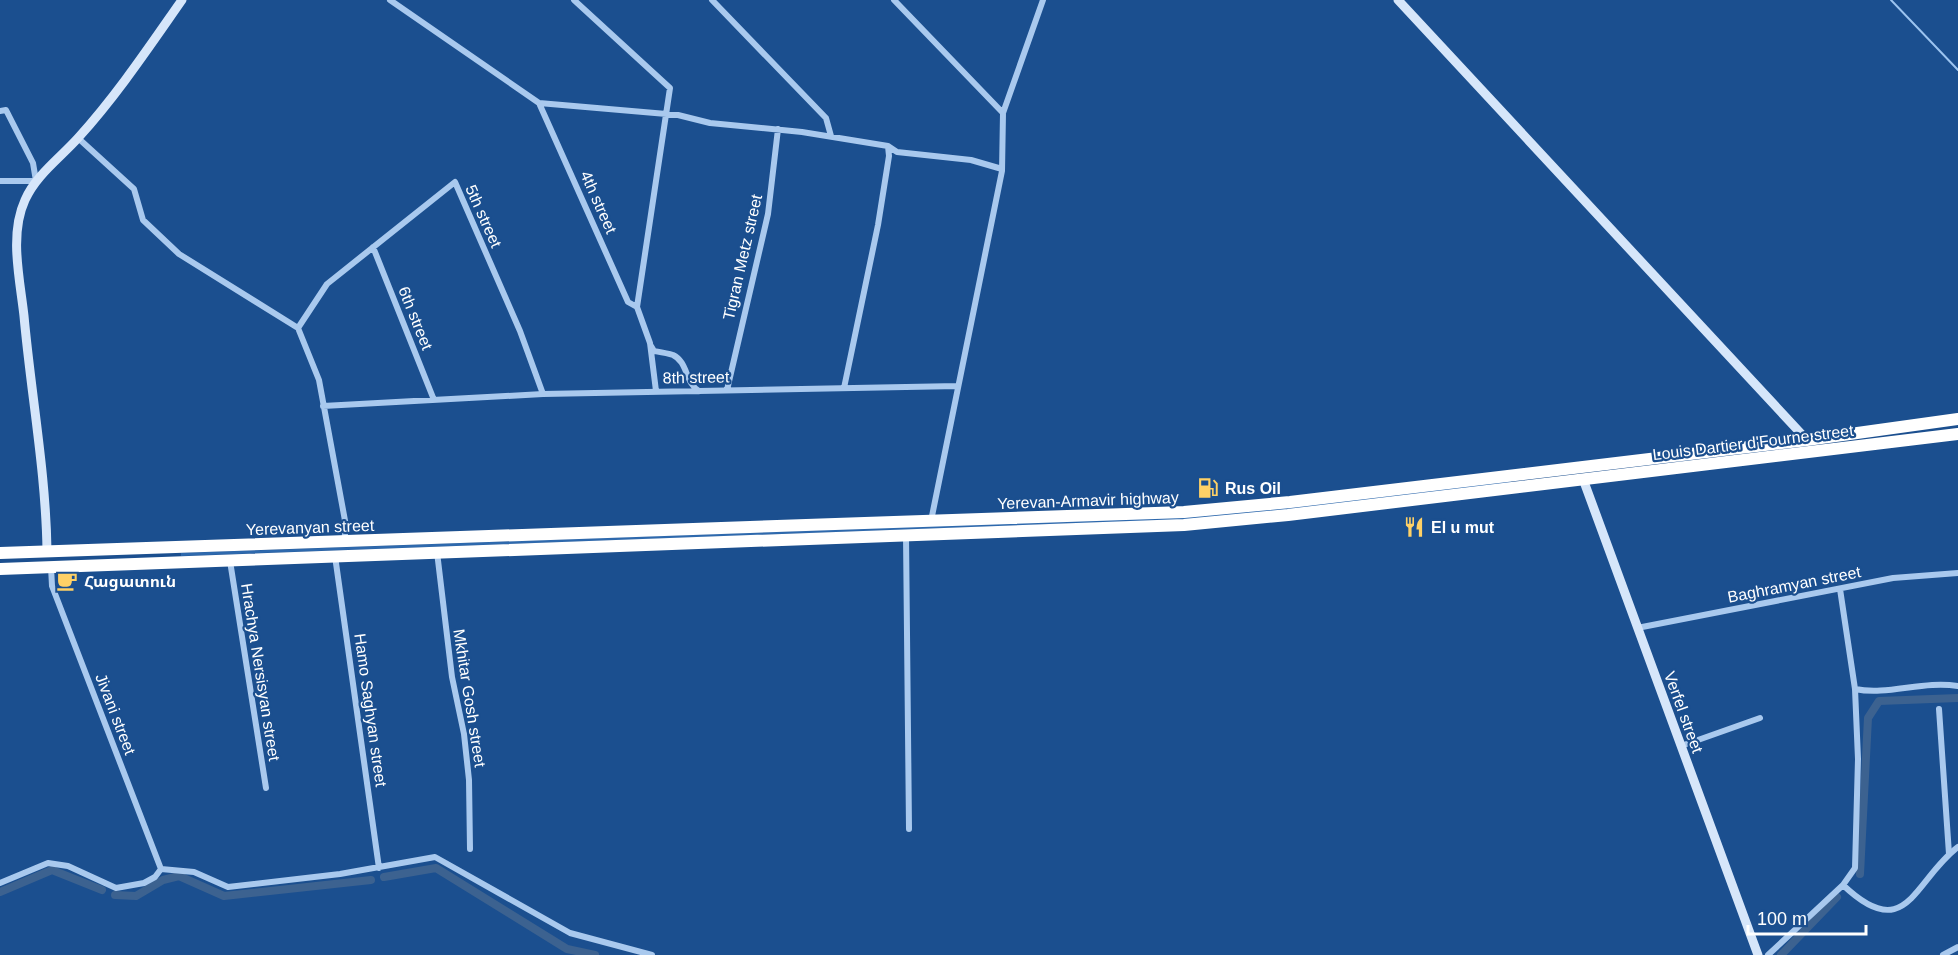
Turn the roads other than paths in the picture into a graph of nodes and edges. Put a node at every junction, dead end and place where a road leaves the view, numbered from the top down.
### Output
1 (182, 0) edge
2 (390, 0) edge
3 (574, 0) edge
4 (712, 0) edge
5 (894, 0) edge
6 (1043, 0) edge
7 (1398, 0) edge
8 (539, 104) junction
9 (0, 111) edge
10 (1003, 113) junction
11 (666, 116) junction
12 (778, 129) junction
13 (831, 136) junction
14 (78, 138) junction
15 (888, 146) junction
16 (1002, 170) junction
17 (0, 181) edge
18 (36, 181) junction
19 (373, 247) junction
20 (637, 307) junction
21 (298, 328) junction
22 (650, 343) junction
23 (958, 386) junction
24 (844, 388) junction
25 (727, 390) junction
26 (656, 391) junction
27 (699, 391) junction
28 (543, 394) junction
29 (434, 400) junction
30 (322, 406) junction
31 (1958, 419) edge
32 (1958, 434) edge
33 (1807, 440) junction
34 (1554, 476) junction
35 (1583, 478) junction
36 (1522, 480) junction
37 (931, 522) junction
38 (906, 535) junction
39 (619, 539) junction
40 (344, 542) junction
41 (146, 548) junction
42 (47, 551) junction
43 (437, 552) junction
44 (0, 553) edge
45 (335, 556) junction
46 (230, 561) junction
47 (146, 564) junction
48 (51, 567) junction
49 (0, 568) edge
50 (1958, 573) edge
51 (1840, 589) junction
52 (1637, 628) junction
53 (1958, 686) edge
54 (1854, 689) junction
55 (1940, 710) dead end
56 (1760, 718) dead end
57 (1681, 746) junction
58 (266, 788) dead end
59 (909, 829) dead end
60 (1958, 848) edge
61 (470, 849) dead end
62 (1949, 854) junction
63 (379, 868) junction
64 (161, 869) junction
65 (0, 883) edge
66 (1843, 885) junction
67 (1958, 947) edge
68 (652, 955) edge
69 (1758, 955) edge
70 (1768, 955) edge
71 (1943, 955) edge

1 - 14 main road
2 - 8 street
3 - 11 street
4 - 13 street
5 - 10 street
6 - 10 street
7 - 33 main road
8 - 11 street
8 - 20 street, 4th street
9 - 18 street
10 - 16 street
11 - 12 street
11 - 20 street
12 - 13 street
12 - 25 street, Tigran Metz street
13 - 15 street
14 - 18 main road
14 - 21 street
15 - 16 street
15 - 24 street
16 - 23 street
17 - 18 street
18 - 42 main road
19 - 21 street, 5th street
19 - 28 street, 5th street
19 - 29 street, 6th street
20 - 22 street
21 - 30 street
22 - 26 street
22 - 27 street
23 - 24 street, 8th street
23 - 37 street
24 - 25 street, 8th street
25 - 27 street, 8th street
26 - 27 street, 8th street
26 - 28 street, 8th street
28 - 29 street, 8th street
29 - 30 street, 8th street
30 - 40 street
31 - 33 highway, Louis Dartier d'Fourne street
32 - 35 highway, Louis Dartier d'Fourne street
33 - 34 highway, Louis Dartier d'Fourne street
34 - 35 highway, Louis Dartier d'Fourne street
34 - 36 highway, Yerevan-Armavir highway
35 - 52 main road, Verfel street
36 - 37 highway, Yerevan-Armavir highway
36 - 38 highway, Yerevan-Armavir highway
37 - 39 highway, Yerevan-Armavir highway
38 - 39 highway, Yerevan-Armavir highway
38 - 59 street
39 - 40 highway, Yerevanyan street
39 - 43 highway, Yerevanyan street
40 - 41 highway, Yerevanyan street
41 - 42 highway, Yerevanyan street
41 - 47 highway
42 - 44 highway, Yerevanyan street
43 - 45 highway, Yerevanyan street
43 - 61 street, Mkhitar Gosh street
45 - 46 highway, Yerevanyan street
45 - 63 street, Hamo Saghyan street
46 - 47 highway, Yerevanyan street
46 - 58 street, Hrachya Nersisyan street
47 - 48 highway, Yerevanyan street
48 - 49 highway, Yerevanyan street
48 - 64 street, Jivani street
50 - 51 street, Baghramyan street
51 - 52 street, Baghramyan street
51 - 54 street
52 - 57 main road, Verfel street
53 - 54 street
54 - 66 street
55 - 62 street
56 - 57 street
57 - 69 main road, Verfel street
60 - 62 street
62 - 66 street
63 - 64 street
63 - 68 street
64 - 65 street
66 - 70 street
67 - 71 street

